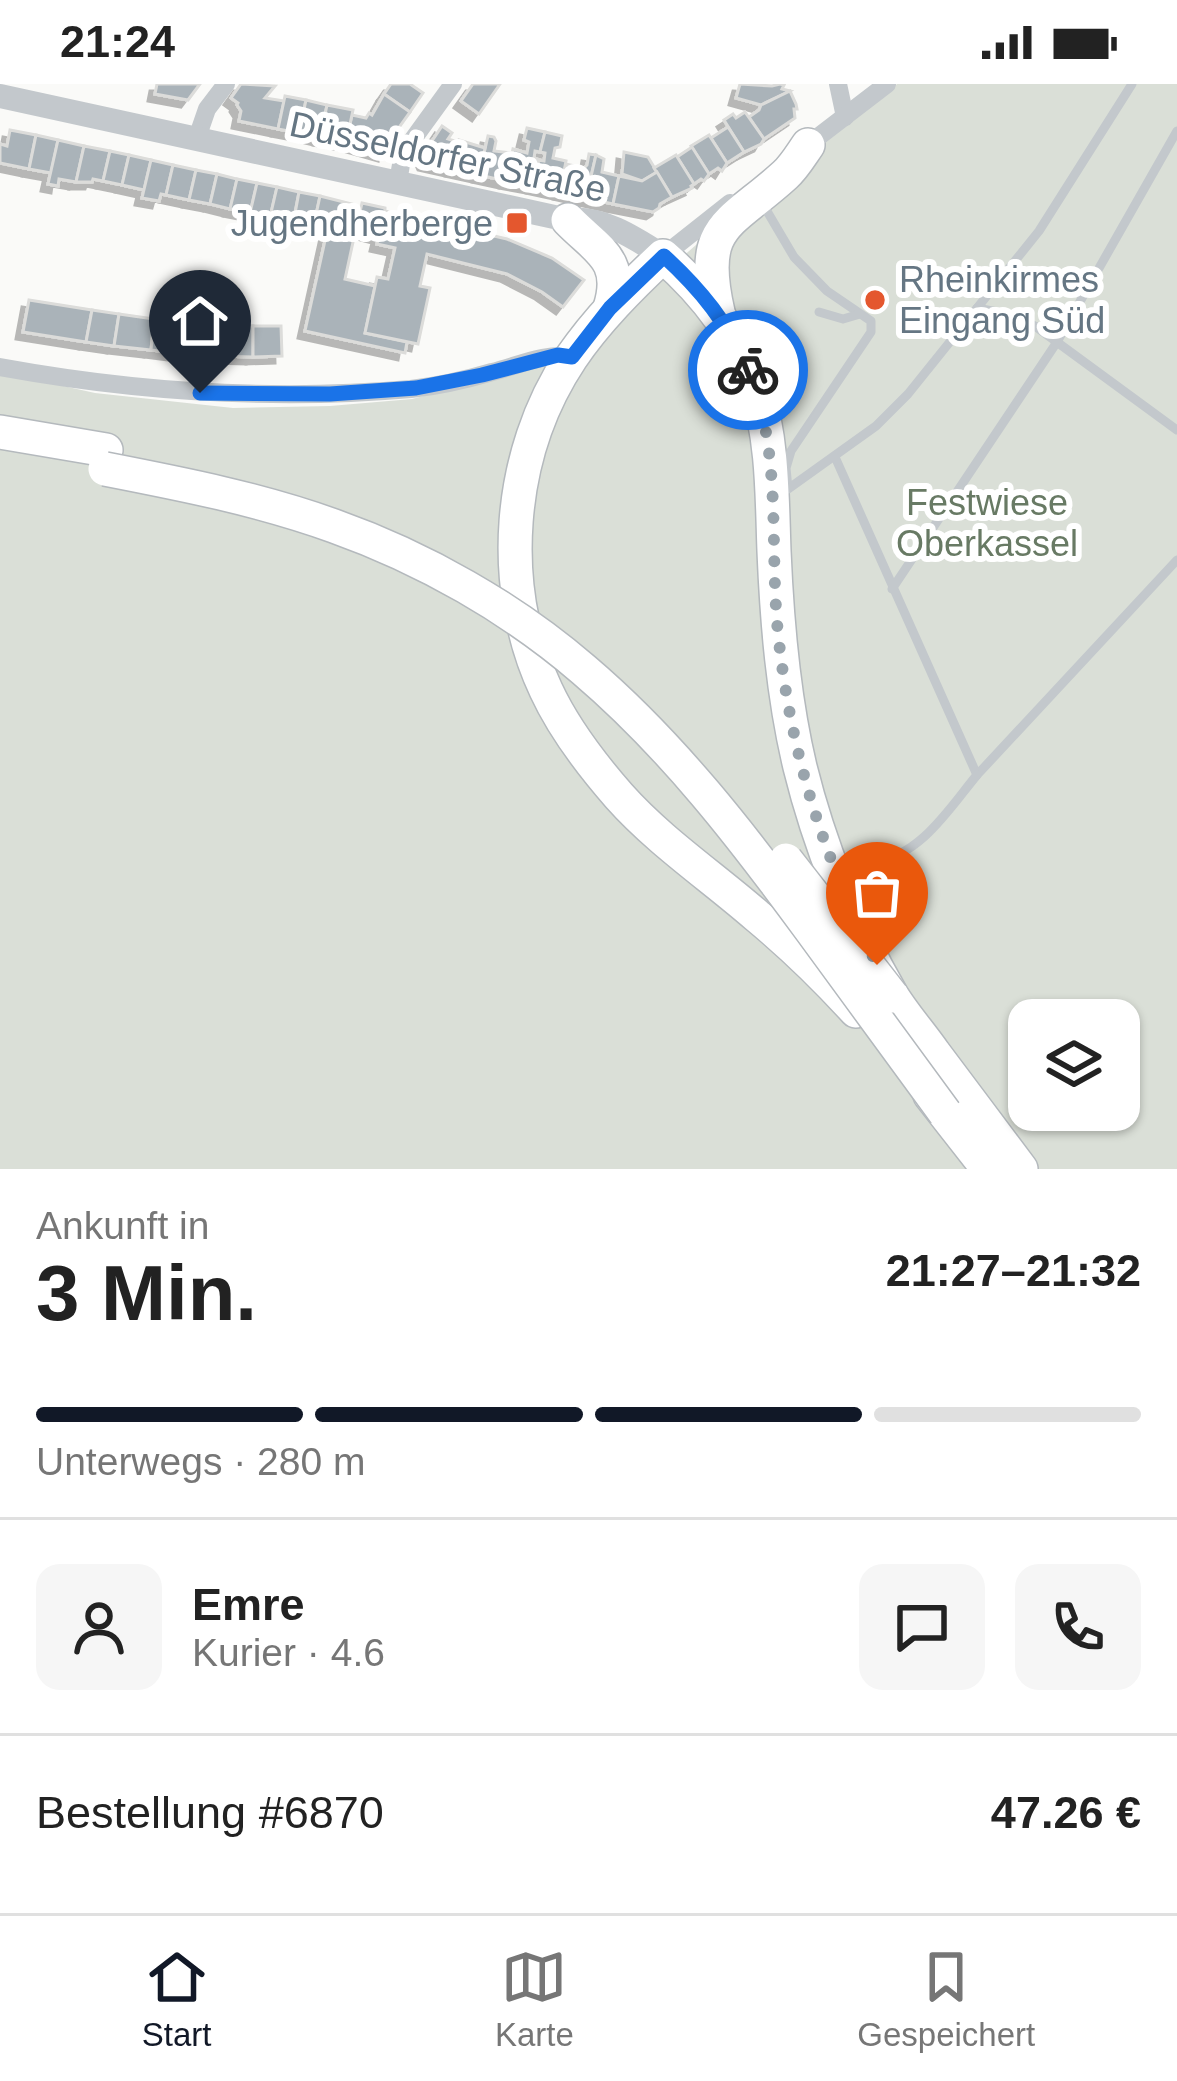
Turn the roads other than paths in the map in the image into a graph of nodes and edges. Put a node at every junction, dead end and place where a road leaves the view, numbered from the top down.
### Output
1 (226, 84) edge
2 (453, 84) edge
3 (838, 84) edge
4 (887, 84) edge
5 (1132, 84) edge
6 (0, 96) edge
7 (845, 117) junction
8 (1177, 131) edge
9 (197, 138) junction
10 (808, 145) joint
11 (398, 182) junction
12 (754, 191) junction
13 (568, 220) junction
14 (664, 256) junction
15 (610, 308) junction
16 (976, 308) junction
17 (819, 312) dead end
18 (718, 314) junction
19 (860, 314) junction
20 (1057, 343) junction
21 (572, 357) junction
22 (0, 367) edge
23 (1177, 430) edge
24 (0, 432) edge
25 (0, 452) edge
26 (835, 457) junction
27 (105, 460) junction
28 (1177, 560) edge
29 (892, 589) junction
30 (977, 775) junction
31 (875, 861) dead end
32 (892, 996) junction
33 (951, 1098) junction
34 (988, 1169) edge
35 (1021, 1169) edge

1 - 9 street
2 - 11 street
3 - 7 street
4 - 7 street
5 - 16 lane
6 - 9 street, Düsseldorfer Straße
7 - 10 street
8 - 20 lane
9 - 11 street, Düsseldorfer Straße
10 - 12 highway
11 - 13 street, Düsseldorfer Straße
12 - 14 street
12 - 18 highway
12 - 19 lane
13 - 14 street, Düsseldorfer Straße
13 - 15 highway
14 - 15 highway
14 - 18 highway
15 - 21 highway
16 - 20 lane
16 - 26 lane
17 - 19 lane
18 - 32 highway, bridge
19 - 26 lane
20 - 23 lane
20 - 29 lane
21 - 22 street
21 - 33 highway, bridge
24 - 27 highway
25 - 27 highway
26 - 29 lane
27 - 32 highway, bridge
27 - 33 highway, bridge
28 - 30 lane
29 - 30 lane
30 - 31 lane
32 - 33 highway
33 - 34 highway
33 - 35 highway

